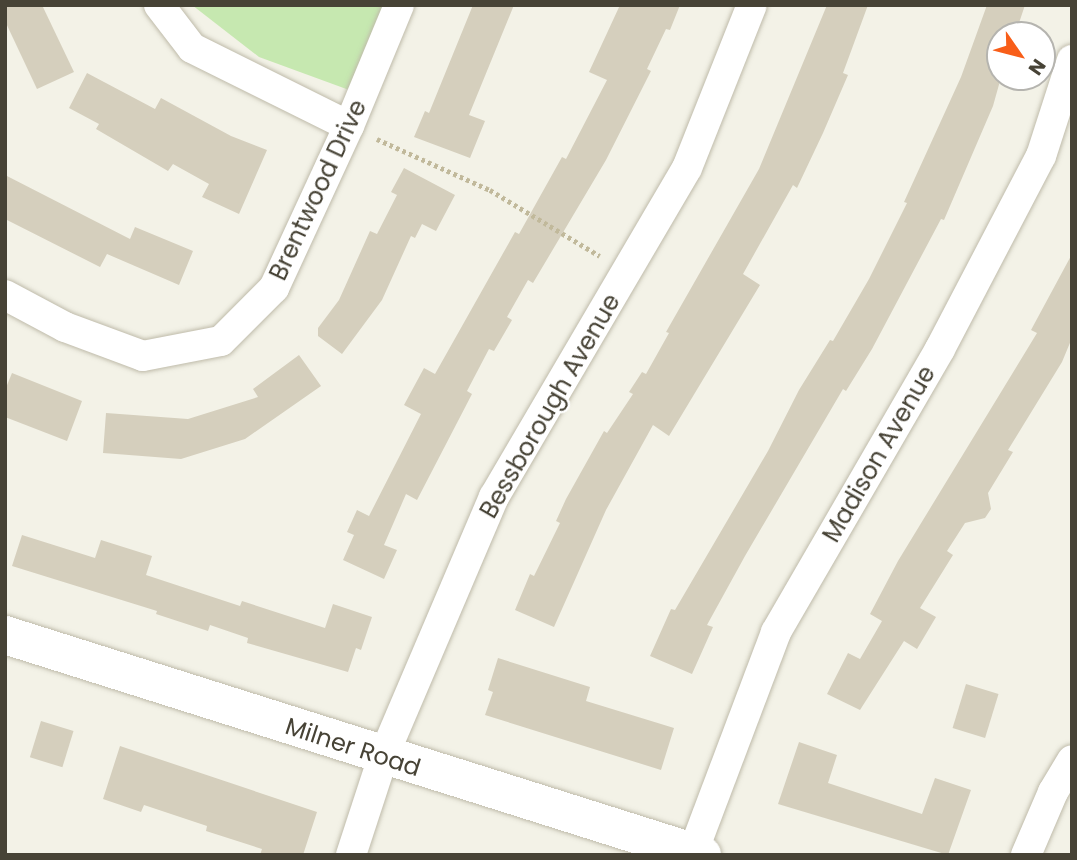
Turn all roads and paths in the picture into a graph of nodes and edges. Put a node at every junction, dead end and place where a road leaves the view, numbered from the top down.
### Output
1 (159, 5) edge
2 (399, 5) edge
3 (752, 5) edge
4 (1072, 60) edge
5 (349, 126) junction
6 (377, 139) dead end
7 (600, 256) dead end
8 (5, 295) edge
9 (5, 635) edge
10 (383, 757) junction
11 (1072, 760) edge
12 (697, 853) edge
13 (351, 855) edge
14 (1026, 855) edge

1 - 5 street
2 - 5 street, Brentwood Drive
3 - 10 street, Bessborough Avenue
4 - 12 street, Madison Avenue
5 - 8 street, Brentwood Drive
6 - 7 path
9 - 10 street, Milner Road
10 - 12 street, Milner Road
10 - 13 street, Bessborough Avenue
11 - 14 street

